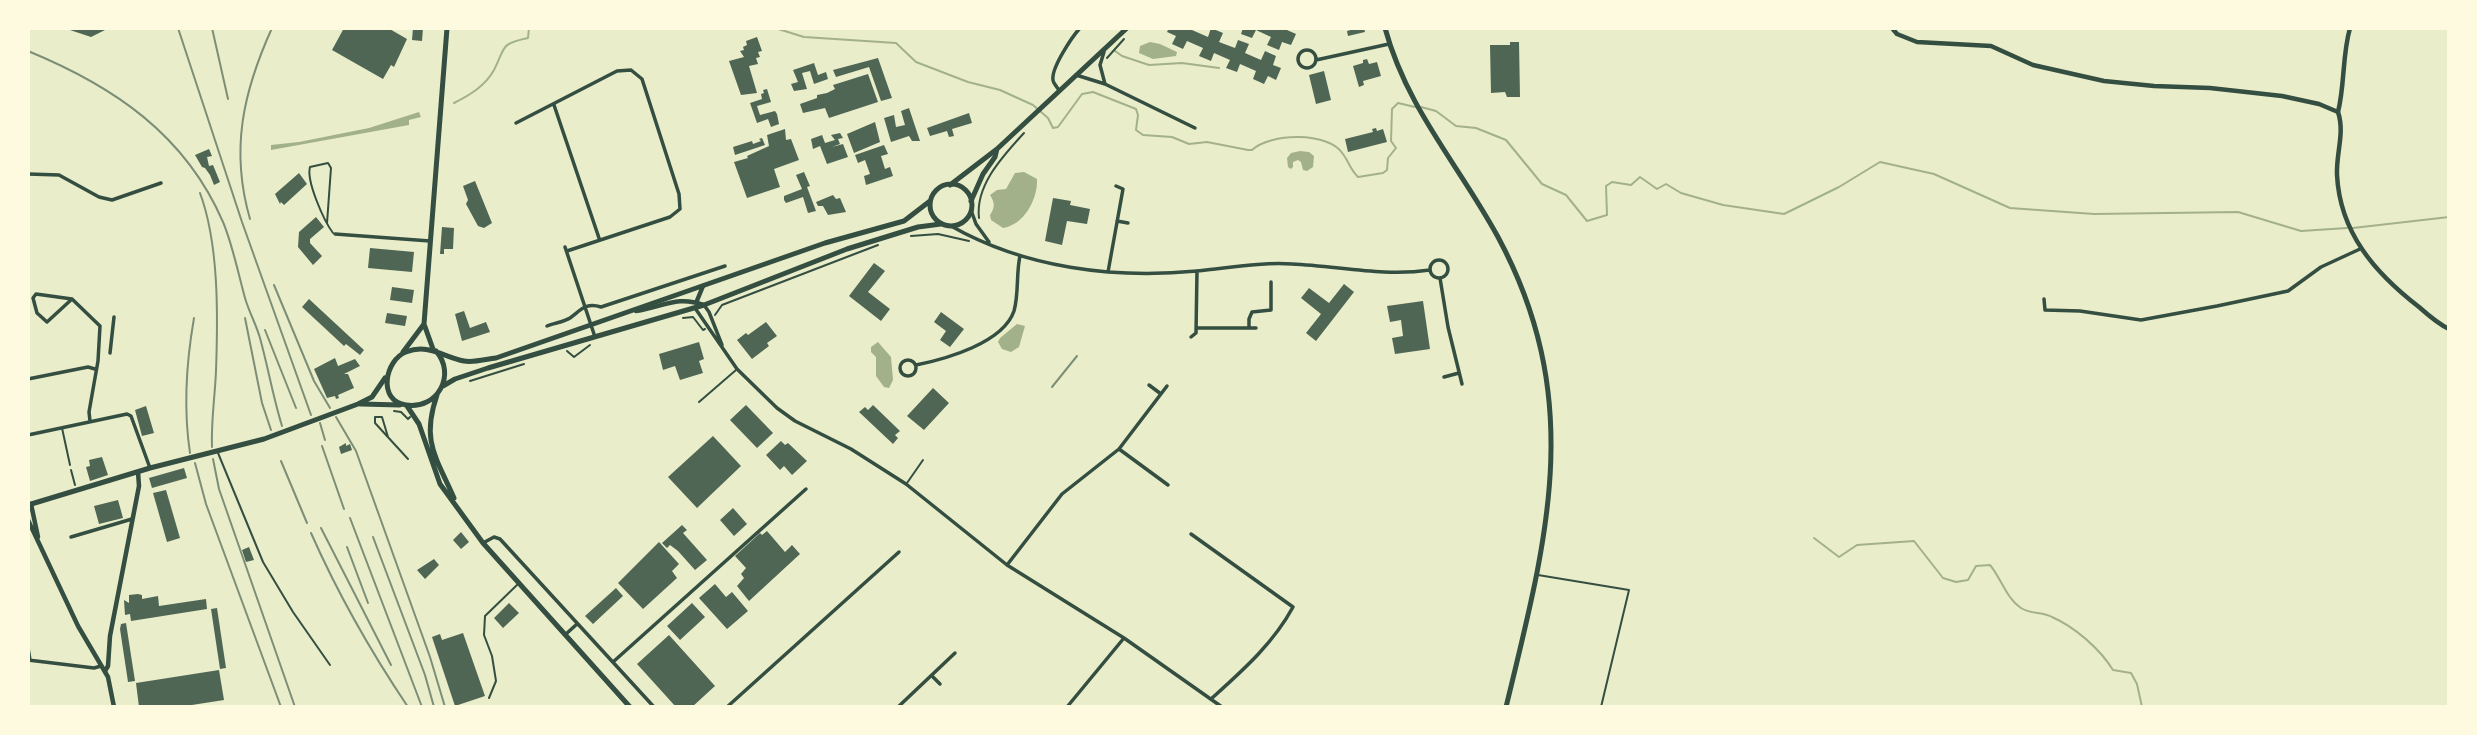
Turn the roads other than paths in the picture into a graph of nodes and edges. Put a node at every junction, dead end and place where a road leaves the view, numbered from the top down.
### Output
1 (447, 28) edge
2 (1080, 28) edge
3 (1127, 28) edge
4 (1385, 28) edge
5 (1892, 28) edge
6 (2350, 28) edge
7 (1390, 44) junction
8 (1106, 46) junction
9 (1316, 60) junction
10 (1075, 75) junction
11 (1105, 84) junction
12 (1059, 90) junction
13 (554, 106) junction
14 (2338, 112) junction
15 (516, 123) dead end
16 (1195, 128) dead end
17 (997, 149) junction
18 (28, 174) edge
19 (161, 183) dead end
20 (950, 185) junction
21 (1116, 187) dead end
22 (930, 201) junction
23 (971, 201) junction
24 (971, 211) junction
25 (1117, 221) junction
26 (327, 223) junction
27 (1128, 223) dead end
28 (942, 224) junction
29 (951, 226) junction
30 (335, 234) joint
31 (599, 238) junction
32 (432, 242) junction
33 (990, 243) junction
34 (2360, 249) junction
35 (1020, 256) junction
36 (725, 266) dead end
37 (1430, 270) junction
38 (1197, 271) junction
39 (1108, 272) junction
40 (1440, 278) junction
41 (1271, 282) dead end
42 (704, 284) junction
43 (72, 299) junction
44 (2044, 299) dead end
45 (696, 305) junction
46 (704, 306) junction
47 (584, 307) junction
48 (621, 314) junction
49 (114, 317) dead end
50 (424, 324) junction
51 (590, 325) junction
52 (547, 326) dead end
53 (1249, 327) junction
54 (1196, 328) junction
55 (1256, 328) dead end
56 (2449, 329) edge
57 (101, 336) junction
58 (595, 337) junction
59 (1191, 337) dead end
60 (111, 338) junction
61 (435, 350) junction
62 (110, 353) dead end
63 (725, 354) junction
64 (400, 355) junction
65 (916, 365) junction
66 (95, 369) junction
67 (737, 369) junction
68 (1459, 373) junction
69 (387, 376) junction
70 (1444, 376) dead end
71 (28, 379) edge
72 (1462, 384) dead end
73 (1150, 385) dead end
74 (443, 386) junction
75 (1167, 386) dead end
76 (438, 392) junction
77 (1161, 394) junction
78 (699, 402) dead end
79 (355, 405) junction
80 (405, 405) junction
81 (90, 421) junction
82 (61, 427) junction
83 (28, 435) edge
84 (386, 436) junction
85 (1119, 449) junction
86 (218, 453) junction
87 (408, 459) dead end
88 (923, 460) dead end
89 (70, 465) road end
90 (150, 468) junction
91 (138, 472) junction
92 (906, 484) junction
93 (1168, 485) dead end
94 (806, 489) dead end
95 (28, 495) edge
96 (29, 504) edge
97 (457, 507) junction
98 (132, 519) junction
99 (28, 520) edge
100 (1191, 534) dead end
101 (71, 537) dead end
102 (39, 541) junction
103 (483, 543) junction
104 (899, 552) dead end
105 (1007, 565) junction
106 (1537, 575) junction
107 (519, 584) junction
108 (577, 624) junction
109 (566, 634) junction
110 (1124, 638) junction
111 (28, 648) edge
112 (955, 653) dead end
113 (29, 660) edge
114 (613, 662) junction
115 (101, 666) junction
116 (330, 666) dead end
117 (105, 671) junction
118 (932, 676) junction
119 (940, 684) dead end
120 (489, 698) dead end
121 (1211, 699) junction
122 (627, 706) edge
123 (114, 707) edge
124 (654, 707) edge
125 (727, 707) edge
126 (898, 707) edge
127 (1067, 707) edge
128 (1222, 707) edge
129 (1506, 707) edge
130 (1601, 707) edge

1 - 32 main road
2 - 12 street
3 - 8 main road
4 - 7 main road
5 - 14 main road
6 - 14 main road
7 - 9 street
7 - 106 main road
8 - 10 main road
8 - 11 street
9 - 9 street
10 - 11 street
10 - 12 main road
11 - 16 street
12 - 17 main road
13 - 15 street
13 - 31 street
13 - 31 street
14 - 34 main road
17 - 20 main road
17 - 23 main road
18 - 19 street
20 - 22 main road
20 - 23 main road
21 - 25 street
22 - 28 main road
22 - 42 main road
23 - 24 main road
24 - 29 main road
24 - 33 street
25 - 27 street
25 - 39 street
26 - 26 lane
26 - 30 lane
28 - 29 main road
28 - 46 main road
29 - 33 street
30 - 32 street
31 - 47 street
32 - 50 main road
33 - 35 street
34 - 44 street
34 - 56 main road
35 - 39 street
35 - 65 street
36 - 47 street
37 - 38 street
37 - 40 street
37 - 40 street
38 - 39 street
38 - 54 street
40 - 68 street
41 - 53 street
42 - 45 main road
42 - 48 main road
43 - 43 street
43 - 57 street
45 - 46 main road
45 - 48 main road
45 - 58 main road
45 - 63 street
46 - 63 street
47 - 51 street
47 - 52 street
48 - 51 main road
49 - 60 street
50 - 61 main road
50 - 64 main road
51 - 58 street
51 - 61 main road
53 - 54 street
53 - 55 street
54 - 59 street
57 - 60 street
57 - 66 street
58 - 74 main road
60 - 62 street
61 - 64 main road
61 - 74 main road
63 - 67 street
64 - 69 main road
65 - 65 street
66 - 71 street
66 - 81 street
67 - 78 lane
67 - 92 street
68 - 70 street
68 - 72 street
69 - 79 main road
69 - 80 main road
73 - 77 street
74 - 76 main road
75 - 77 street
76 - 80 main road
76 - 97 main road
77 - 85 street
79 - 80 main road
79 - 86 main road
80 - 97 main road
81 - 82 street
81 - 90 street
82 - 83 street
82 - 89 lane
84 - 84 lane
84 - 87 lane
85 - 93 street
85 - 105 street
86 - 90 main road
86 - 116 lane
88 - 92 lane
90 - 91 main road
91 - 96 main road
91 - 98 main road
92 - 105 street
94 - 114 street
95 - 96 main road
96 - 102 main road
97 - 103 main road
98 - 101 street
98 - 117 main road
99 - 102 main road
100 - 121 street
102 - 115 main road
103 - 107 main road
103 - 108 street
104 - 125 street
105 - 110 street
106 - 129 main road
106 - 130 lane
107 - 109 main road
107 - 120 lane
108 - 109 street
108 - 114 street
109 - 122 main road
110 - 121 street
110 - 127 street
111 - 113 street
112 - 118 street
113 - 115 street
114 - 124 street
115 - 117 main road
117 - 123 main road
118 - 119 street
118 - 126 street
121 - 128 street

